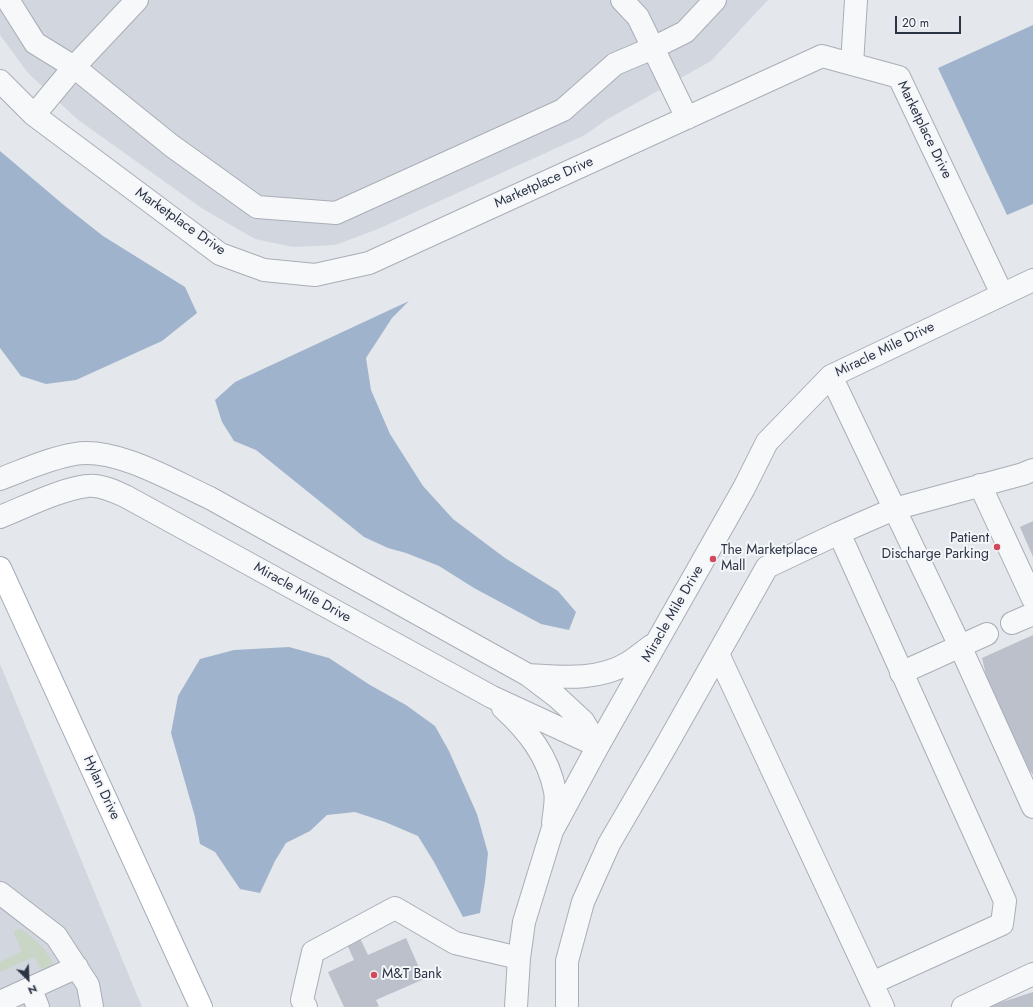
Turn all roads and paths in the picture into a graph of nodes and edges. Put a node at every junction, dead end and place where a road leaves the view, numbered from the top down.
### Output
1 (8, 0) edge
2 (137, 0) edge
3 (622, 0) edge
4 (715, 0) edge
5 (856, 0) edge
6 (653, 48) junction
7 (852, 64) junction
8 (74, 67) junction
9 (0, 81) edge
10 (34, 115) junction
11 (687, 118) junction
12 (1033, 280) edge
13 (1002, 294) junction
14 (831, 376) junction
15 (1033, 470) edge
16 (0, 479) edge
17 (980, 485) junction
18 (894, 509) junction
19 (0, 517) edge
20 (838, 533) junction
21 (0, 568) edge
22 (1033, 599) edge
23 (1033, 614) edge
24 (1012, 623) dead end
25 (987, 634) dead end
26 (657, 642) junction
27 (960, 646) junction
28 (718, 654) junction
29 (901, 673) junction
30 (528, 675) junction
31 (492, 697) junction
32 (598, 746) junction
33 (1033, 807) edge
34 (552, 831) junction
35 (0, 893) edge
36 (519, 958) junction
37 (77, 967) junction
38 (1033, 974) edge
39 (872, 983) junction
40 (34, 998) edge
41 (0, 1002) edge
42 (92, 1007) edge
43 (201, 1007) edge
44 (306, 1007) edge
45 (516, 1007) edge
46 (567, 1007) edge
47 (884, 1007) edge
48 (963, 1007) edge

1 - 8 street
2 - 8 street
3 - 6 street
4 - 6 street
5 - 7 street
6 - 8 street
6 - 11 street
7 - 11 street, Marketplace Drive
7 - 13 street, Marketplace Drive
8 - 10 street
9 - 10 street, Marketplace Drive
10 - 11 street, Marketplace Drive
12 - 13 street, Miracle Mile Drive
13 - 14 street, Miracle Mile Drive
14 - 18 street
14 - 26 street, Miracle Mile Drive
15 - 17 street
16 - 30 street
17 - 18 street
17 - 22 street
18 - 20 street
18 - 27 street
19 - 31 street, Miracle Mile Drive
20 - 28 street
20 - 29 street
21 - 43 main road, Hylan Drive
23 - 24 street
25 - 27 street
26 - 30 street
26 - 32 street, Miracle Mile Drive
27 - 29 street
27 - 33 street
28 - 39 street
28 - 46 street
29 - 39 street
30 - 32 street
31 - 32 street, Miracle Mile Drive
31 - 34 street
32 - 34 street, Miracle Mile Drive
34 - 36 street, Miracle Mile Drive
35 - 37 street
36 - 44 street
36 - 45 street, Miracle Mile Drive
37 - 40 street
37 - 42 street
38 - 48 street
39 - 47 street
40 - 41 street

